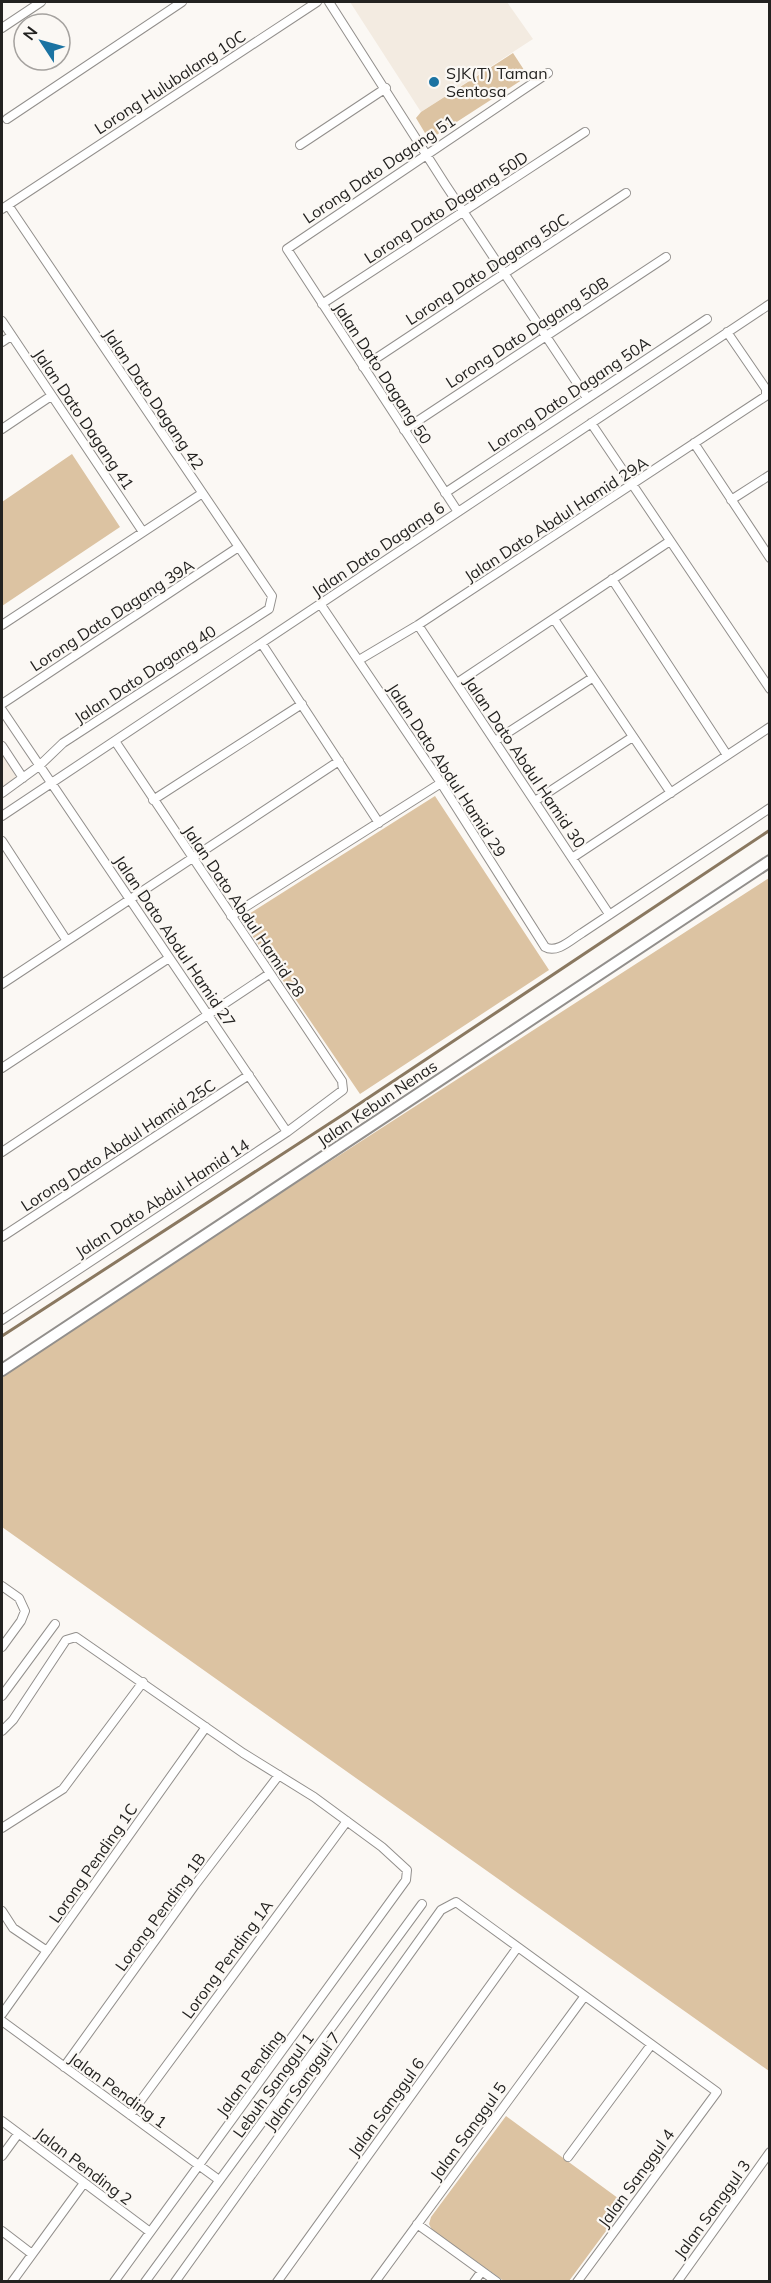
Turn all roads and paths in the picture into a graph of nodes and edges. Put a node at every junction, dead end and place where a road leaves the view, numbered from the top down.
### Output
1 (41, 2) edge
2 (182, 2) edge
3 (317, 2) edge
4 (329, 2) edge
5 (2, 28) edge
6 (548, 73) dead end
7 (386, 88) junction
8 (7, 119) dead end
9 (585, 132) dead end
10 (300, 145) dead end
11 (426, 153) junction
12 (626, 193) dead end
13 (5, 207) edge
14 (464, 212) junction
15 (287, 249) joint
16 (666, 257) dead end
17 (505, 274) junction
18 (322, 304) junction
19 (770, 304) edge
20 (707, 319) dead end
21 (2, 321) edge
22 (727, 332) junction
23 (545, 335) junction
24 (11, 336) junction
25 (2, 342) edge
26 (363, 367) junction
27 (51, 396) junction
28 (587, 398) junction
29 (591, 423) junction
30 (2, 429) edge
31 (404, 430) junction
32 (694, 443) junction
33 (770, 475) edge
34 (632, 484) junction
35 (445, 493) junction
36 (201, 494) junction
37 (731, 500) junction
38 (458, 512) junction
39 (143, 532) junction
40 (670, 541) junction
41 (237, 548) junction
42 (770, 558) edge
43 (612, 579) junction
44 (321, 605) junction
45 (269, 609) joint
46 (554, 619) junction
47 (2, 625) edge
48 (418, 625) junction
49 (262, 644) junction
50 (359, 660) junction
51 (592, 678) junction
52 (457, 684) junction
53 (770, 689) edge
54 (2, 704) edge
55 (302, 704) junction
56 (2, 710) edge
57 (770, 727) edge
58 (631, 738) junction
59 (115, 741) junction
60 (495, 741) junction
61 (2, 746) edge
62 (727, 755) junction
63 (339, 761) junction
64 (39, 766) junction
65 (23, 778) junction
66 (51, 783) junction
67 (441, 783) junction
68 (2, 793) edge
69 (670, 793) junction
70 (153, 800) junction
71 (535, 801) junction
72 (770, 808) edge
73 (2, 816) edge
74 (379, 823) junction
75 (2, 841) edge
76 (573, 858) junction
77 (193, 859) junction
78 (770, 861) edge
79 (131, 900) junction
80 (609, 914) junction
81 (231, 916) junction
82 (67, 941) junction
83 (170, 958) junction
84 (269, 974) junction
85 (2, 981) edge
86 (208, 1015) junction
87 (2, 1068) edge
88 (249, 1075) junction
89 (337, 1097) joint
90 (287, 1132) junction
91 (2, 1152) edge
92 (2, 1237) edge
93 (2, 1320) edge
94 (2, 1370) edge
95 (2, 1586) edge
96 (55, 1624) dead end
97 (2, 1647) edge
98 (143, 1682) junction
99 (2, 1696) edge
100 (206, 1727) junction
101 (2, 1731) edge
102 (279, 1775) junction
103 (347, 1821) junction
104 (2, 1828) edge
105 (422, 1904) dead end
106 (2, 1911) edge
107 (517, 1948) junction
108 (47, 1951) junction
109 (584, 1997) junction
110 (2, 2014) edge
111 (2, 2021) edge
112 (651, 2044) junction
113 (64, 2067) junction
114 (130, 2115) junction
115 (2, 2121) edge
116 (18, 2134) junction
117 (770, 2152) edge
118 (2, 2157) edge
119 (567, 2157) dead end
120 (200, 2166) junction
121 (219, 2180) junction
122 (84, 2183) junction
123 (417, 2224) junction
124 (2, 2231) edge
125 (150, 2232) junction
126 (32, 2254) junction
127 (482, 2271) junction
128 (12, 2282) edge
129 (114, 2282) edge
130 (145, 2282) edge
131 (175, 2282) edge
132 (277, 2282) edge
133 (375, 2282) edge
134 (474, 2282) edge
135 (497, 2282) edge
136 (577, 2282) edge
137 (677, 2282) edge

1 - 5 street
2 - 8 street
3 - 13 street, Lorong Hulubalang 10C
4 - 7 street
6 - 11 street, Lorong Dato Dagang 51
7 - 10 street
7 - 11 street
9 - 14 street, Lorong Dato Dagang 50D
11 - 14 street
11 - 15 street, Lorong Dato Dagang 51
12 - 17 street, Lorong Dato Dagang 50C
13 - 36 street, Jalan Dato Dagang 42
14 - 17 street
14 - 18 street, Lorong Dato Dagang 50D
15 - 18 street, Jalan Dato Dagang 50
16 - 23 street, Lorong Dato Dagang 50B
17 - 23 street
17 - 26 street, Lorong Dato Dagang 50C
18 - 26 street, Jalan Dato Dagang 50
19 - 22 street, Jalan Dato Dagang 6
20 - 28 street, Lorong Dato Dagang 50A
21 - 24 street, Jalan Dato Dagang 41
22 - 29 street, Jalan Dato Dagang 6
22 - 32 street, Jalan Dato Abdul Hamid 29A
23 - 28 street
23 - 31 street, Lorong Dato Dagang 50B
24 - 25 street
24 - 27 street, Jalan Dato Dagang 41
26 - 31 street, Jalan Dato Dagang 50
27 - 30 street
27 - 39 street, Jalan Dato Dagang 41
28 - 35 street, Lorong Dato Dagang 50A
29 - 34 street
29 - 38 street, Jalan Dato Dagang 6
31 - 35 street, Jalan Dato Dagang 50
32 - 34 street, Jalan Dato Abdul Hamid 29A
32 - 37 street
33 - 37 street
34 - 40 street
34 - 48 street, Jalan Dato Abdul Hamid 29A
35 - 38 street, Jalan Dato Dagang 50
36 - 39 street
36 - 41 street, Jalan Dato Dagang 42
37 - 42 street
38 - 44 street, Jalan Dato Dagang 6
39 - 47 street
40 - 43 street
40 - 53 street
41 - 45 street, Jalan Dato Dagang 42
41 - 54 street, Lorong Dato Dagang 39A
43 - 46 street
43 - 62 street
44 - 49 street, Jalan Dato Dagang 6
44 - 50 street, Jalan Dato Abdul Hamid 29
45 - 64 street, Jalan Dato Dagang 40
46 - 51 street
46 - 52 street
48 - 50 street, Jalan Dato Abdul Hamid 29A
48 - 52 street, Jalan Dato Abdul Hamid 30
49 - 55 street
49 - 59 street, Jalan Dato Dagang 6
50 - 67 street, Jalan Dato Abdul Hamid 29
51 - 58 street
51 - 60 street
52 - 60 street, Jalan Dato Abdul Hamid 30
55 - 63 street
55 - 70 street
56 - 64 street, Jalan Dato Abdul Hamid 27
57 - 62 street
58 - 69 street
58 - 71 street
59 - 66 street, Jalan Dato Dagang 6
59 - 70 street, Jalan Dato Abdul Hamid 28
60 - 71 street, Jalan Dato Abdul Hamid 30
61 - 65 street
62 - 69 street
63 - 74 street
63 - 77 street
64 - 65 street, Jalan Dato Dagang 40
64 - 66 street, Jalan Dato Abdul Hamid 27
65 - 68 street, Jalan Dato Dagang 40
66 - 73 street, Jalan Dato Dagang 6
66 - 79 street, Jalan Dato Abdul Hamid 27
67 - 74 street
67 - 80 street, Jalan Dato Abdul Hamid 29
69 - 76 street
70 - 77 street, Jalan Dato Abdul Hamid 28
71 - 76 street, Jalan Dato Abdul Hamid 30
72 - 80 street
74 - 81 street
75 - 82 street
76 - 80 street, Jalan Dato Abdul Hamid 30
77 - 79 street
77 - 81 street, Jalan Dato Abdul Hamid 28
78 - 94 street, Jalan Kebun Nenas
79 - 82 street
79 - 83 street, Jalan Dato Abdul Hamid 27
81 - 84 street, Jalan Dato Abdul Hamid 28
82 - 85 street
83 - 86 street, Jalan Dato Abdul Hamid 27
83 - 87 street
84 - 86 street
84 - 89 street, Jalan Dato Abdul Hamid 28
86 - 88 street, Jalan Dato Abdul Hamid 27
86 - 91 street
88 - 90 street, Jalan Dato Abdul Hamid 27
88 - 92 street, Lorong Dato Abdul Hamid 25C
89 - 90 street, Jalan Dato Abdul Hamid 14
90 - 93 street, Jalan Dato Abdul Hamid 14
95 - 97 street
96 - 99 street
98 - 100 street
98 - 101 street
98 - 104 street
100 - 102 street
100 - 108 street, Lorong Pending 1C
102 - 103 street
102 - 113 street, Lorong Pending 1B
103 - 114 street, Lorong Pending 1A
103 - 120 street, Jalan Pending
105 - 121 street, Lebuh Sanggul 1
106 - 108 street
107 - 109 street
107 - 131 street, Jalan Sanggul 7
107 - 132 street, Jalan Sanggul 6
108 - 110 street, Lorong Pending 1C
109 - 112 street
109 - 123 street, Jalan Sanggul 5
111 - 113 street, Jalan Pending 1
112 - 119 street
112 - 136 street, Jalan Sanggul 4
113 - 114 street, Jalan Pending 1
114 - 120 street, Jalan Pending 1
115 - 116 street, Jalan Pending 2
116 - 118 street
116 - 122 street, Jalan Pending 2
117 - 137 street, Jalan Sanggul 3
120 - 121 street, Jalan Pending 1
120 - 125 street, Jalan Pending
121 - 130 street, Lebuh Sanggul 1
122 - 125 street, Jalan Pending 2
122 - 126 street
123 - 127 street
123 - 133 street, Jalan Sanggul 5
124 - 126 street
125 - 129 street, Jalan Pending
126 - 128 street
127 - 134 street
127 - 135 street

